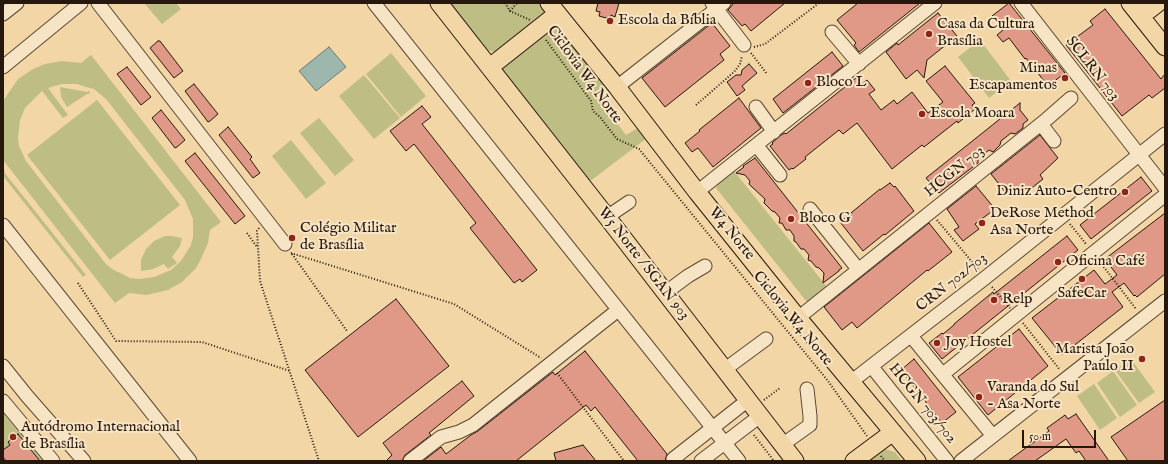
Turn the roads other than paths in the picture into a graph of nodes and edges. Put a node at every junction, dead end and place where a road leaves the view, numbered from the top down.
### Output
1 (17, 3) edge
2 (81, 3) edge
3 (98, 3) edge
4 (374, 3) edge
5 (439, 3) edge
6 (935, 3) edge
7 (1021, 3) edge
8 (1130, 3) edge
9 (1136, 3) edge
10 (1158, 3) edge
11 (718, 5) edge
12 (553, 8) edge
13 (3, 14) edge
14 (832, 32) dead end
15 (744, 45) road end
16 (1165, 47) edge
17 (859, 64) junction
18 (3, 67) edge
19 (490, 67) junction
20 (617, 87) junction
21 (1071, 98) dead end
22 (756, 107) dead end
23 (1040, 124) junction
24 (774, 132) junction
25 (1165, 134) edge
26 (1054, 141) dead end
27 (756, 146) junction
28 (1139, 155) junction
29 (780, 175) dead end
30 (1165, 188) edge
31 (697, 192) junction
32 (1165, 195) edge
33 (629, 202) dead end
34 (810, 208) dead end
35 (607, 217) junction
36 (3, 224) edge
37 (288, 249) road end
38 (706, 266) dead end
39 (858, 269) junction
40 (666, 293) junction
41 (1165, 301) edge
42 (618, 310) junction
43 (798, 318) junction
44 (911, 336) junction
45 (766, 339) dead end
46 (872, 367) junction
47 (5, 369) edge
48 (724, 370) junction
49 (943, 374) junction
50 (852, 381) junction
51 (807, 389) dead end
52 (3, 401) edge
53 (754, 408) junction
54 (712, 428) junction
55 (893, 432) junction
56 (992, 436) junction
57 (725, 443) junction
58 (782, 445) junction
59 (674, 459) dead end
60 (53, 461) edge
61 (84, 461) edge
62 (190, 461) edge
63 (410, 461) edge
64 (701, 461) edge
65 (739, 461) edge
66 (795, 461) edge
67 (854, 461) edge
68 (917, 461) edge
69 (947, 461) edge
70 (961, 461) edge

1 - 13 street
2 - 18 street
3 - 37 street
4 - 42 street
5 - 19 main road, W5 Norte / SGAN 903
6 - 17 street
7 - 28 street, SCLRN 703
8 - 16 main road
9 - 10 main road
11 - 15 street
11 - 20 street
12 - 19 main road
12 - 20 main road, W4 Norte
14 - 17 street
17 - 24 street
19 - 35 main road, W5 Norte / SGAN 903
20 - 31 main road, W4 Norte
21 - 23 street, HCGN 703
22 - 24 street
23 - 26 street
23 - 39 street, HCGN 703
24 - 27 street
25 - 28 street, CRN 702/703
27 - 29 street
27 - 31 street
28 - 30 street, SCLRN 703
28 - 44 street, CRN 702/703
31 - 43 main road, W4 Norte
32 - 49 street
33 - 35 street
34 - 39 street
35 - 40 main road, W5 Norte / SGAN 903
36 - 62 street
38 - 40 street
39 - 43 street, HCGN 703
40 - 48 main road, W5 Norte / SGAN 903
41 - 56 street
42 - 54 street
42 - 63 street
43 - 50 main road, W4 Norte
44 - 46 street, CRN 702/703
44 - 49 street
45 - 48 street
46 - 50 street, CRN 702/703
46 - 69 street, HCGN 703/702
47 - 61 street
48 - 53 main road, W5 Norte / SGAN 903
49 - 56 street
50 - 55 main road, W4 Norte
51 - 58 street
52 - 60 street
53 - 54 street
53 - 57 street
53 - 58 main road, W5 Norte / SGAN 903
54 - 57 street
54 - 59 street
55 - 67 main road
55 - 68 main road, W4 Norte
56 - 70 street
57 - 64 street
57 - 65 street
58 - 66 main road, W5 Norte / SGAN 903

